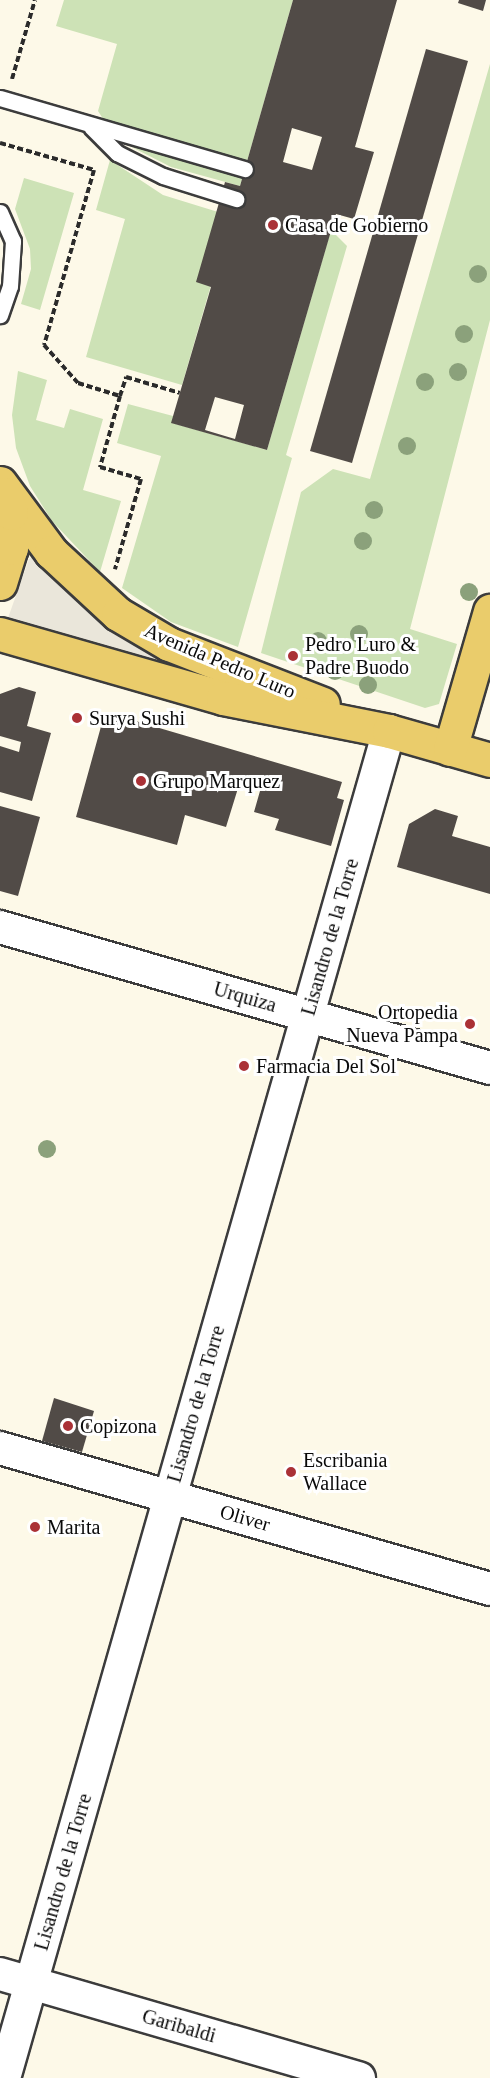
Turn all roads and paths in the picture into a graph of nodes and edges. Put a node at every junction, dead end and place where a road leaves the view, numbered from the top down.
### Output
1 (34, 0) edge
2 (3, 99) edge
3 (89, 124) junction
4 (0, 143) edge
5 (244, 169) dead end
6 (236, 199) dead end
7 (0, 212) edge
8 (0, 315) edge
9 (180, 393) dead end
10 (120, 396) junction
11 (0, 483) edge
12 (111, 580) dead end
13 (0, 583) edge
14 (490, 611) edge
15 (0, 634) edge
16 (389, 730) junction
17 (450, 748) junction
18 (490, 760) edge
19 (0, 927) edge
20 (308, 1015) junction
21 (490, 1068) edge
22 (0, 1448) edge
23 (170, 1497) junction
24 (490, 1589) edge
25 (0, 1974) edge
26 (31, 1983) junction
27 (4, 2078) edge
28 (358, 2078) edge

1 - 2 path
2 - 3 lane
3 - 5 lane
3 - 6 lane
4 - 10 path
7 - 8 lane
9 - 10 path
10 - 12 path
11 - 13 main road
11 - 16 main road, Avenida Pedro Luro
14 - 17 main road
15 - 16 main road, Avenida Pedro Luro
16 - 17 main road, Avenida Pedro Luro
16 - 20 street, Lisandro de la Torre
17 - 18 main road, Avenida Pedro Luro
19 - 20 street, Urquiza
20 - 21 street, Urquiza
20 - 23 street, Lisandro de la Torre
22 - 23 street, Oliver
23 - 24 street, Oliver
23 - 26 street, Lisandro de la Torre
25 - 26 street, Garibaldi
26 - 27 street, Lisandro de la Torre
26 - 28 street, Garibaldi

